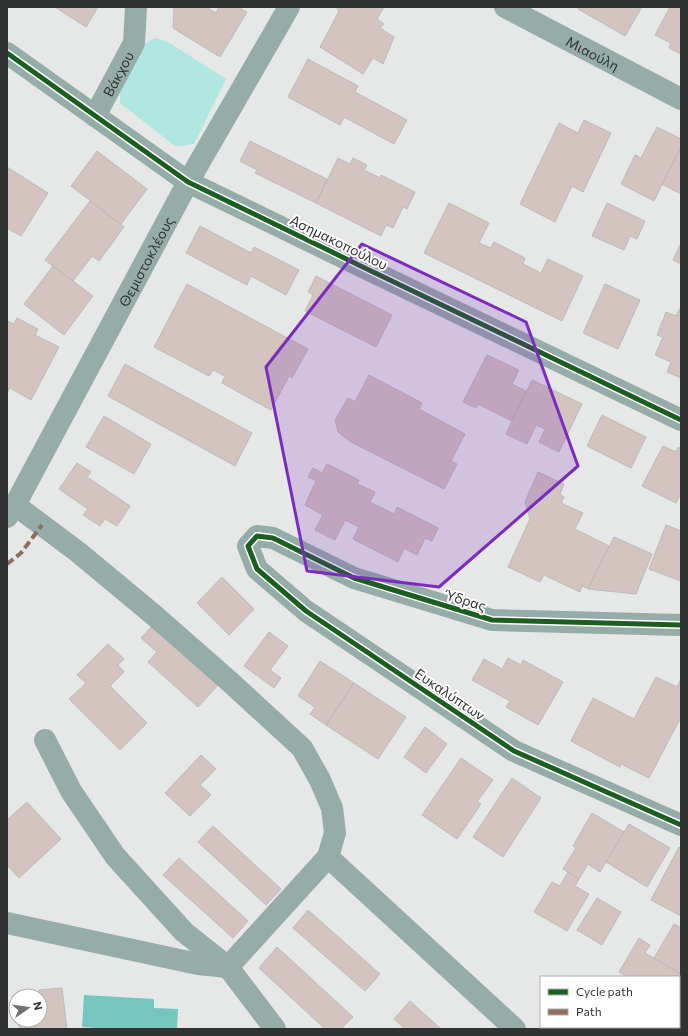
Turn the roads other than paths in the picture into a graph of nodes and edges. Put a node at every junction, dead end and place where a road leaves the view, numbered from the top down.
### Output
1 (136, 7) edge
2 (289, 7) edge
3 (505, 7) edge
4 (7, 53) edge
5 (681, 99) edge
6 (94, 116) junction
7 (188, 182) junction
8 (681, 420) edge
9 (11, 511) edge
10 (257, 536) joint
11 (681, 625) edge
12 (45, 740) dead end
13 (681, 825) edge
14 (328, 857) junction
15 (7, 923) edge
16 (228, 967) junction
17 (275, 1029) edge
18 (515, 1029) edge

1 - 6 street, Βάκχου
2 - 7 street, Θεμιστοκλέους
3 - 5 street, Μιαούλη
4 - 6 street, Ασημακοπούλου
6 - 7 street, Ασημακοπούλου
7 - 8 street, Ασημακοπούλου
7 - 9 street, Θεμιστοκλέους
9 - 14 street
10 - 11 street, Ύδρας
10 - 13 street, Ευκαλύπτων
12 - 16 street
14 - 16 street
14 - 18 street
15 - 16 street
16 - 17 street

